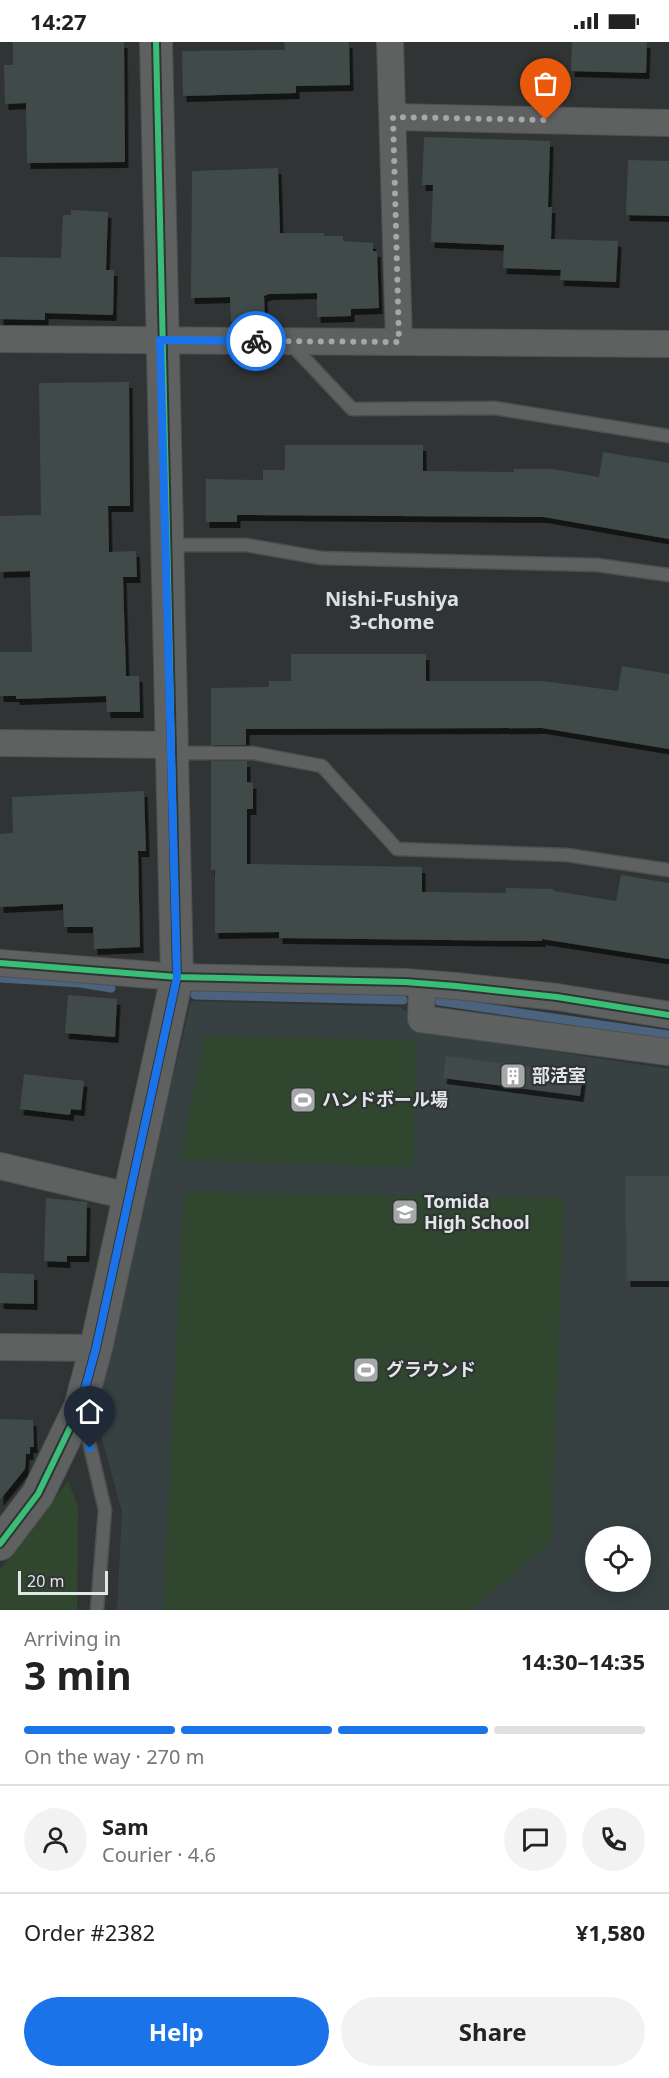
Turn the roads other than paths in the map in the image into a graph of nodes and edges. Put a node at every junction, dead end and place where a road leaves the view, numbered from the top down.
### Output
1 (156, 42) edge
2 (390, 42) edge
3 (393, 117) junction
4 (669, 123) edge
5 (0, 339) edge
6 (160, 340) junction
7 (290, 342) junction
8 (399, 342) junction
9 (669, 345) edge
10 (669, 436) edge
11 (165, 546) junction
12 (669, 576) edge
13 (0, 743) edge
14 (171, 749) junction
15 (669, 870) edge
16 (0, 963) edge
17 (177, 977) junction
18 (422, 984) junction
19 (669, 1015) edge
20 (669, 1052) edge
21 (0, 1166) edge
22 (128, 1196) junction
23 (0, 1347) edge
24 (96, 1348) junction
25 (80, 1407) junction
26 (0, 1544) edge
27 (97, 1610) edge

1 - 6 street
2 - 3 street
3 - 4 street
3 - 8 street
5 - 6 street
6 - 7 street
6 - 11 street
7 - 8 street
7 - 10 lane
8 - 9 street
11 - 12 lane
11 - 14 street
13 - 14 street
14 - 15 lane
14 - 17 street
16 - 17 street
17 - 18 street
17 - 22 street
18 - 19 street
18 - 20 street
21 - 22 street
22 - 24 street
23 - 24 street
24 - 25 street
25 - 26 street
25 - 27 lane

